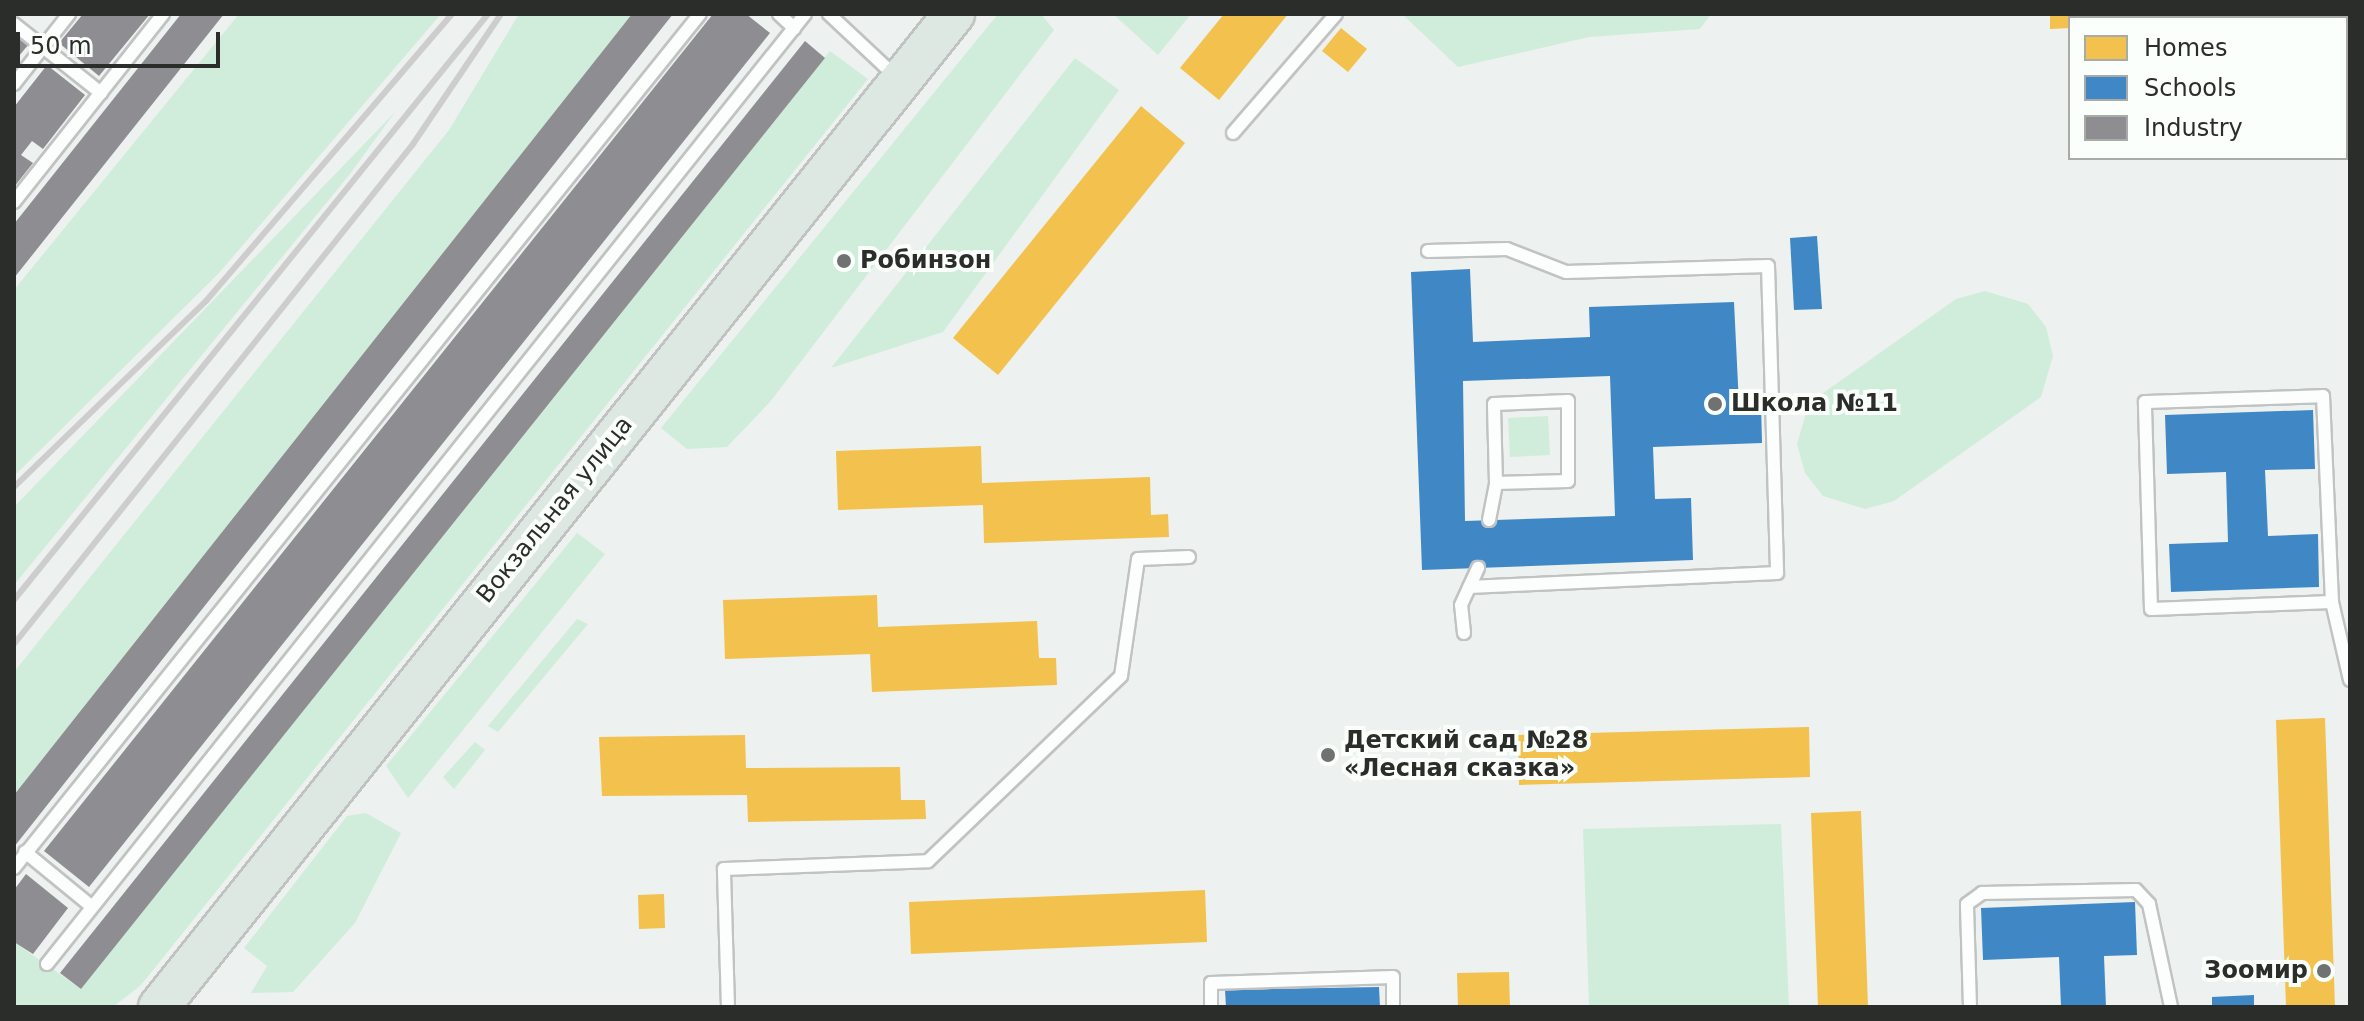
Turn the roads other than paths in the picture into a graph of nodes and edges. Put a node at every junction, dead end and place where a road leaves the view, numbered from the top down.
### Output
1 (69, 14) edge
2 (163, 14) edge
3 (700, 14) edge
4 (779, 14) edge
5 (805, 14) edge
6 (829, 14) edge
7 (954, 14) edge
8 (1336, 14) edge
9 (14, 24) edge
10 (794, 28) junction
11 (43, 47) junction
12 (901, 82) junction
13 (14, 84) edge
14 (101, 93) junction
15 (1233, 133) dead end
16 (14, 202) edge
17 (1428, 251) dead end
18 (1496, 483) junction
19 (1489, 520) dead end
20 (1189, 557) dead end
21 (1478, 568) dead end
22 (1469, 587) junction
23 (2332, 602) junction
24 (1464, 633) dead end
25 (2350, 680) edge
26 (25, 852) junction
27 (14, 868) edge
28 (91, 906) junction
29 (47, 964) dead end
30 (159, 1007) edge
31 (728, 1007) edge
32 (1211, 1007) edge
33 (1393, 1007) edge
34 (1970, 1007) edge
35 (2171, 1007) edge

1 - 11 lane
2 - 14 lane
3 - 26 lane
4 - 10 lane
5 - 10 lane
6 - 12 lane
7 - 12 main road, Вокзальная улица
8 - 15 lane
9 - 11 lane
10 - 28 lane
11 - 13 lane
11 - 14 lane
12 - 30 main road, Вокзальная улица
14 - 16 lane
17 - 22 lane
18 - 18 lane
18 - 19 lane
20 - 31 lane
21 - 22 lane
22 - 24 lane
23 - 23 lane
23 - 25 lane
26 - 27 lane
26 - 28 lane
28 - 29 lane
32 - 33 lane
34 - 35 lane

